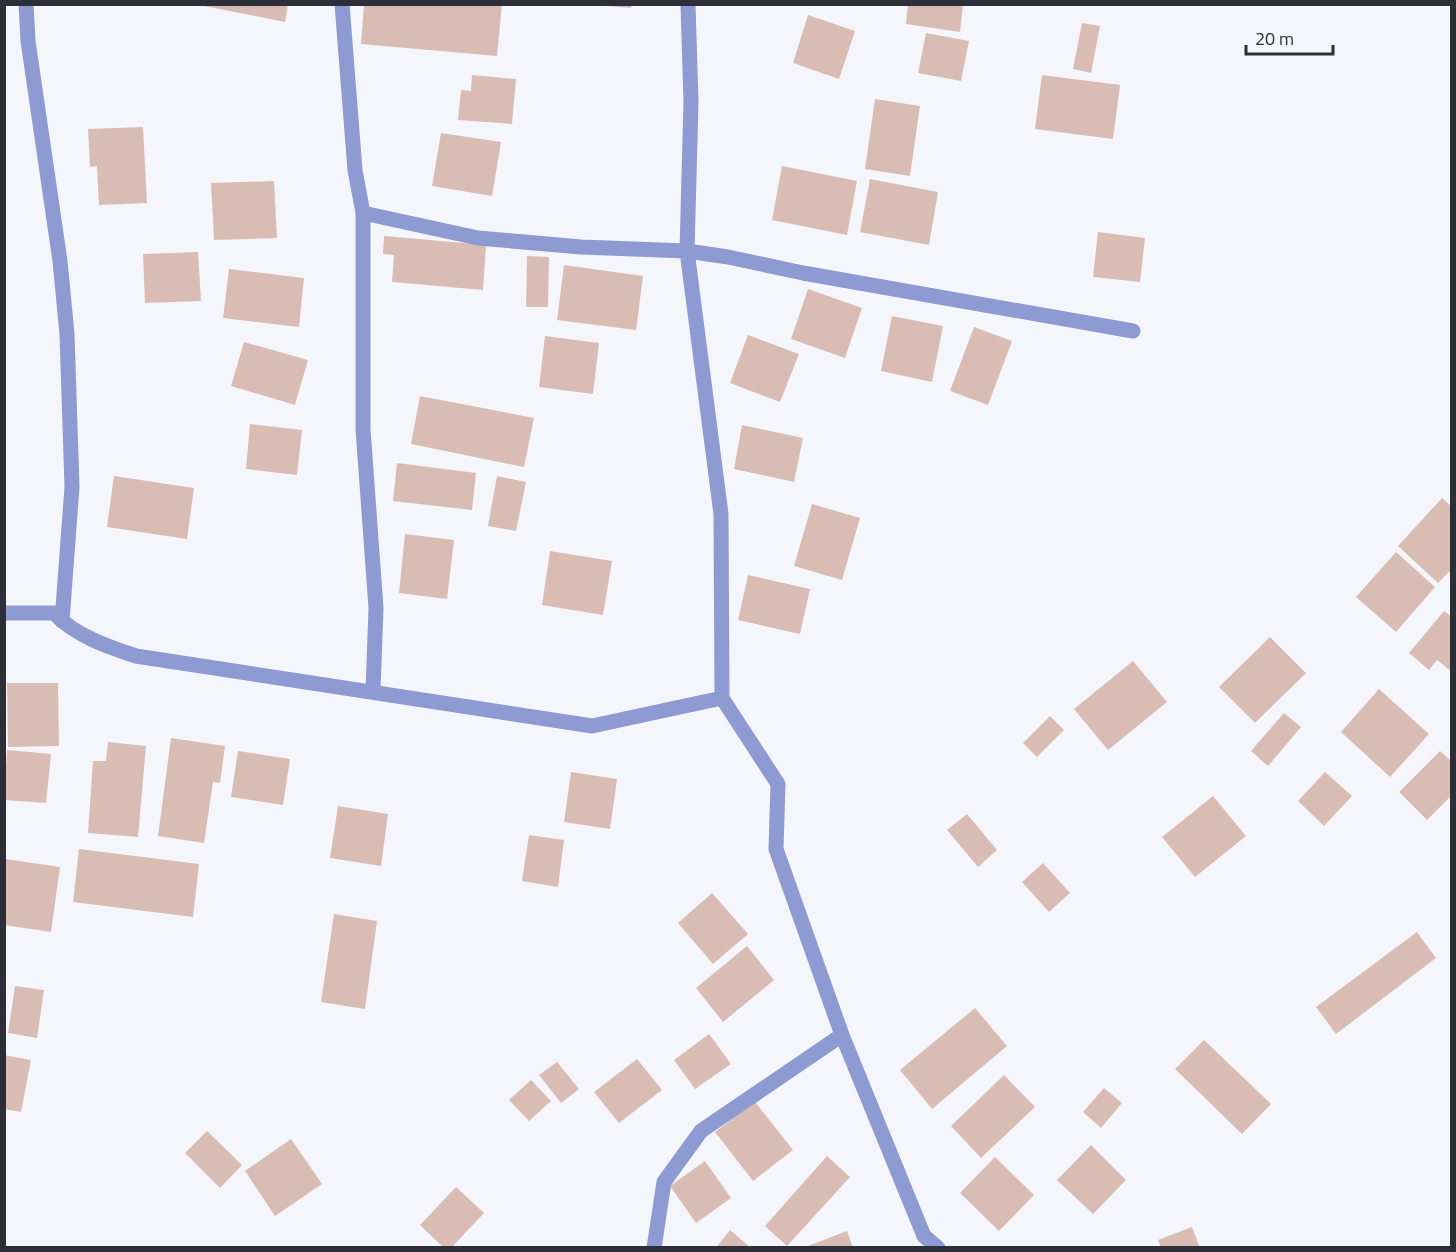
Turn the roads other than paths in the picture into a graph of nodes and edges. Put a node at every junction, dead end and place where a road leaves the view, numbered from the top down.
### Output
1 (26, 4) edge
2 (342, 4) edge
3 (688, 4) edge
4 (363, 213) junction
5 (687, 251) junction
6 (1133, 331) dead end
7 (4, 613) edge
8 (62, 621) junction
9 (373, 691) junction
10 (722, 698) junction
11 (842, 1035) junction
12 (654, 1248) edge
13 (938, 1248) edge

1 - 8 street
2 - 4 street
3 - 5 street
4 - 5 street
4 - 9 street
5 - 6 street
5 - 10 street
7 - 8 street
8 - 9 street
9 - 10 street
10 - 11 street
11 - 12 street
11 - 13 street

